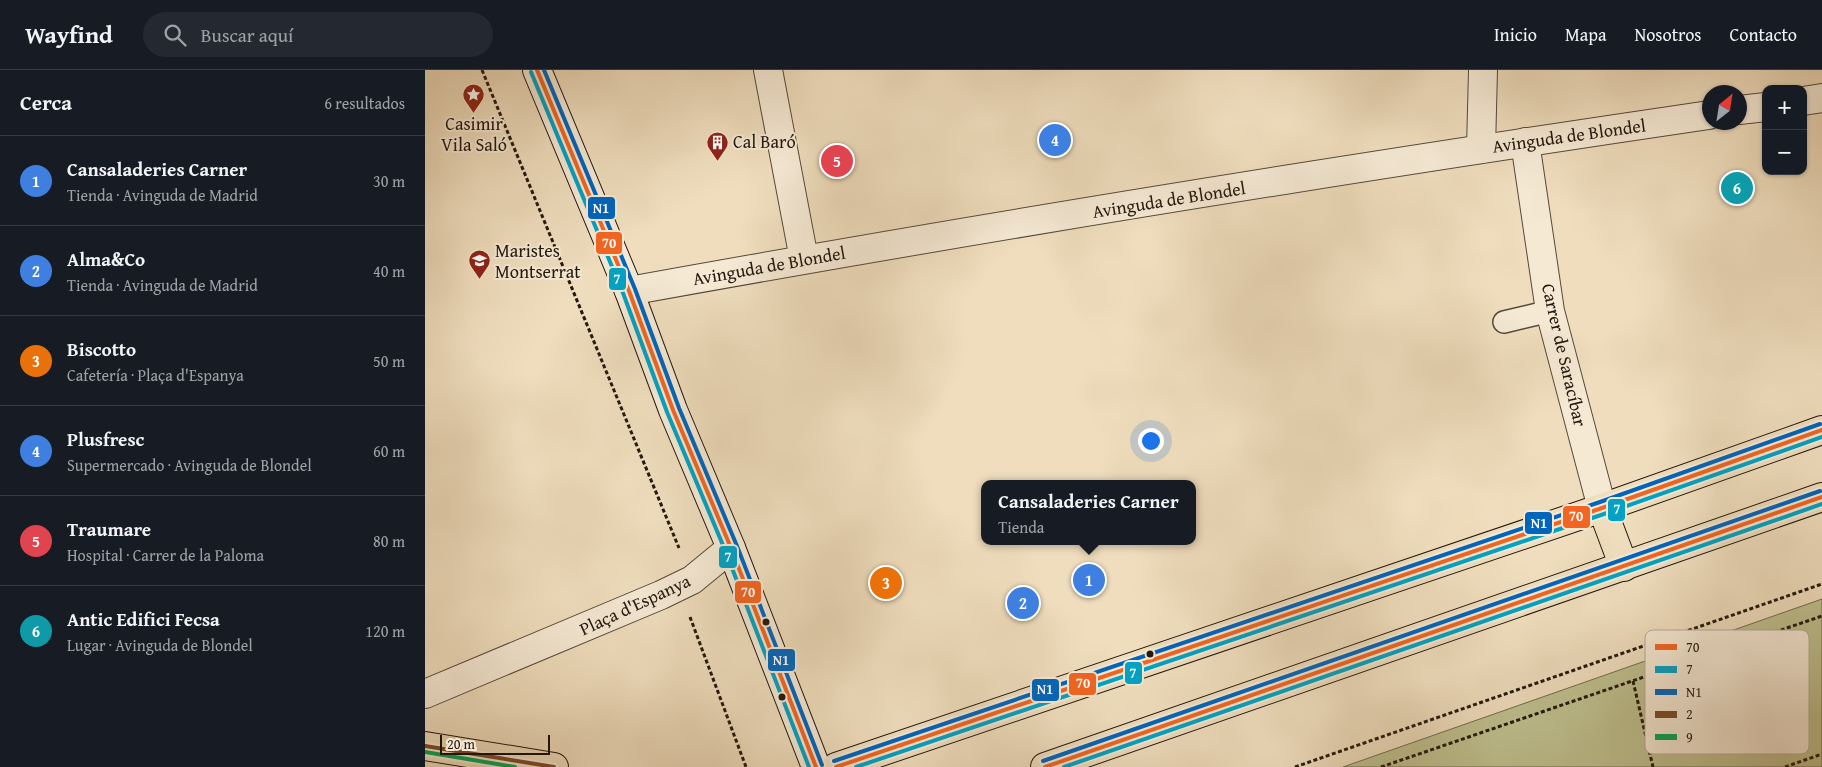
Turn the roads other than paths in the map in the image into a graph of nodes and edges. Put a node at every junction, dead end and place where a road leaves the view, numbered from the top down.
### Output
1 (537, 70) edge
2 (768, 70) edge
3 (1483, 70) edge
4 (1822, 98) edge
5 (1807, 100) edge
6 (1762, 107) edge
7 (1747, 109) edge
8 (1702, 116) edge
9 (1525, 142) junction
10 (1481, 149) junction
11 (804, 259) junction
12 (629, 291) junction
13 (1550, 311) junction
14 (1504, 322) dead end
15 (1822, 430) edge
16 (1822, 496) edge
17 (1602, 508) junction
18 (731, 548) junction
19 (1624, 567) junction
20 (425, 694) edge
21 (425, 746) edge
22 (554, 767) edge
23 (816, 767) edge
24 (836, 767) edge
25 (1045, 767) edge

1 - 12 street
2 - 11 street
3 - 10 street
4 - 5 street
6 - 7 street
8 - 9 street, Avinguda de Blondel
9 - 10 street, Avinguda de Blondel
9 - 13 street, Carrer de Saracíbar
10 - 11 street, Avinguda de Blondel
11 - 12 street, Avinguda de Blondel
12 - 18 street
13 - 14 lane
13 - 17 street, Carrer de Saracíbar
15 - 17 main road
16 - 19 main road
17 - 19 main road
17 - 24 main road
18 - 20 street, Plaça d'Espanya
18 - 23 street
19 - 25 main road
21 - 22 main road

